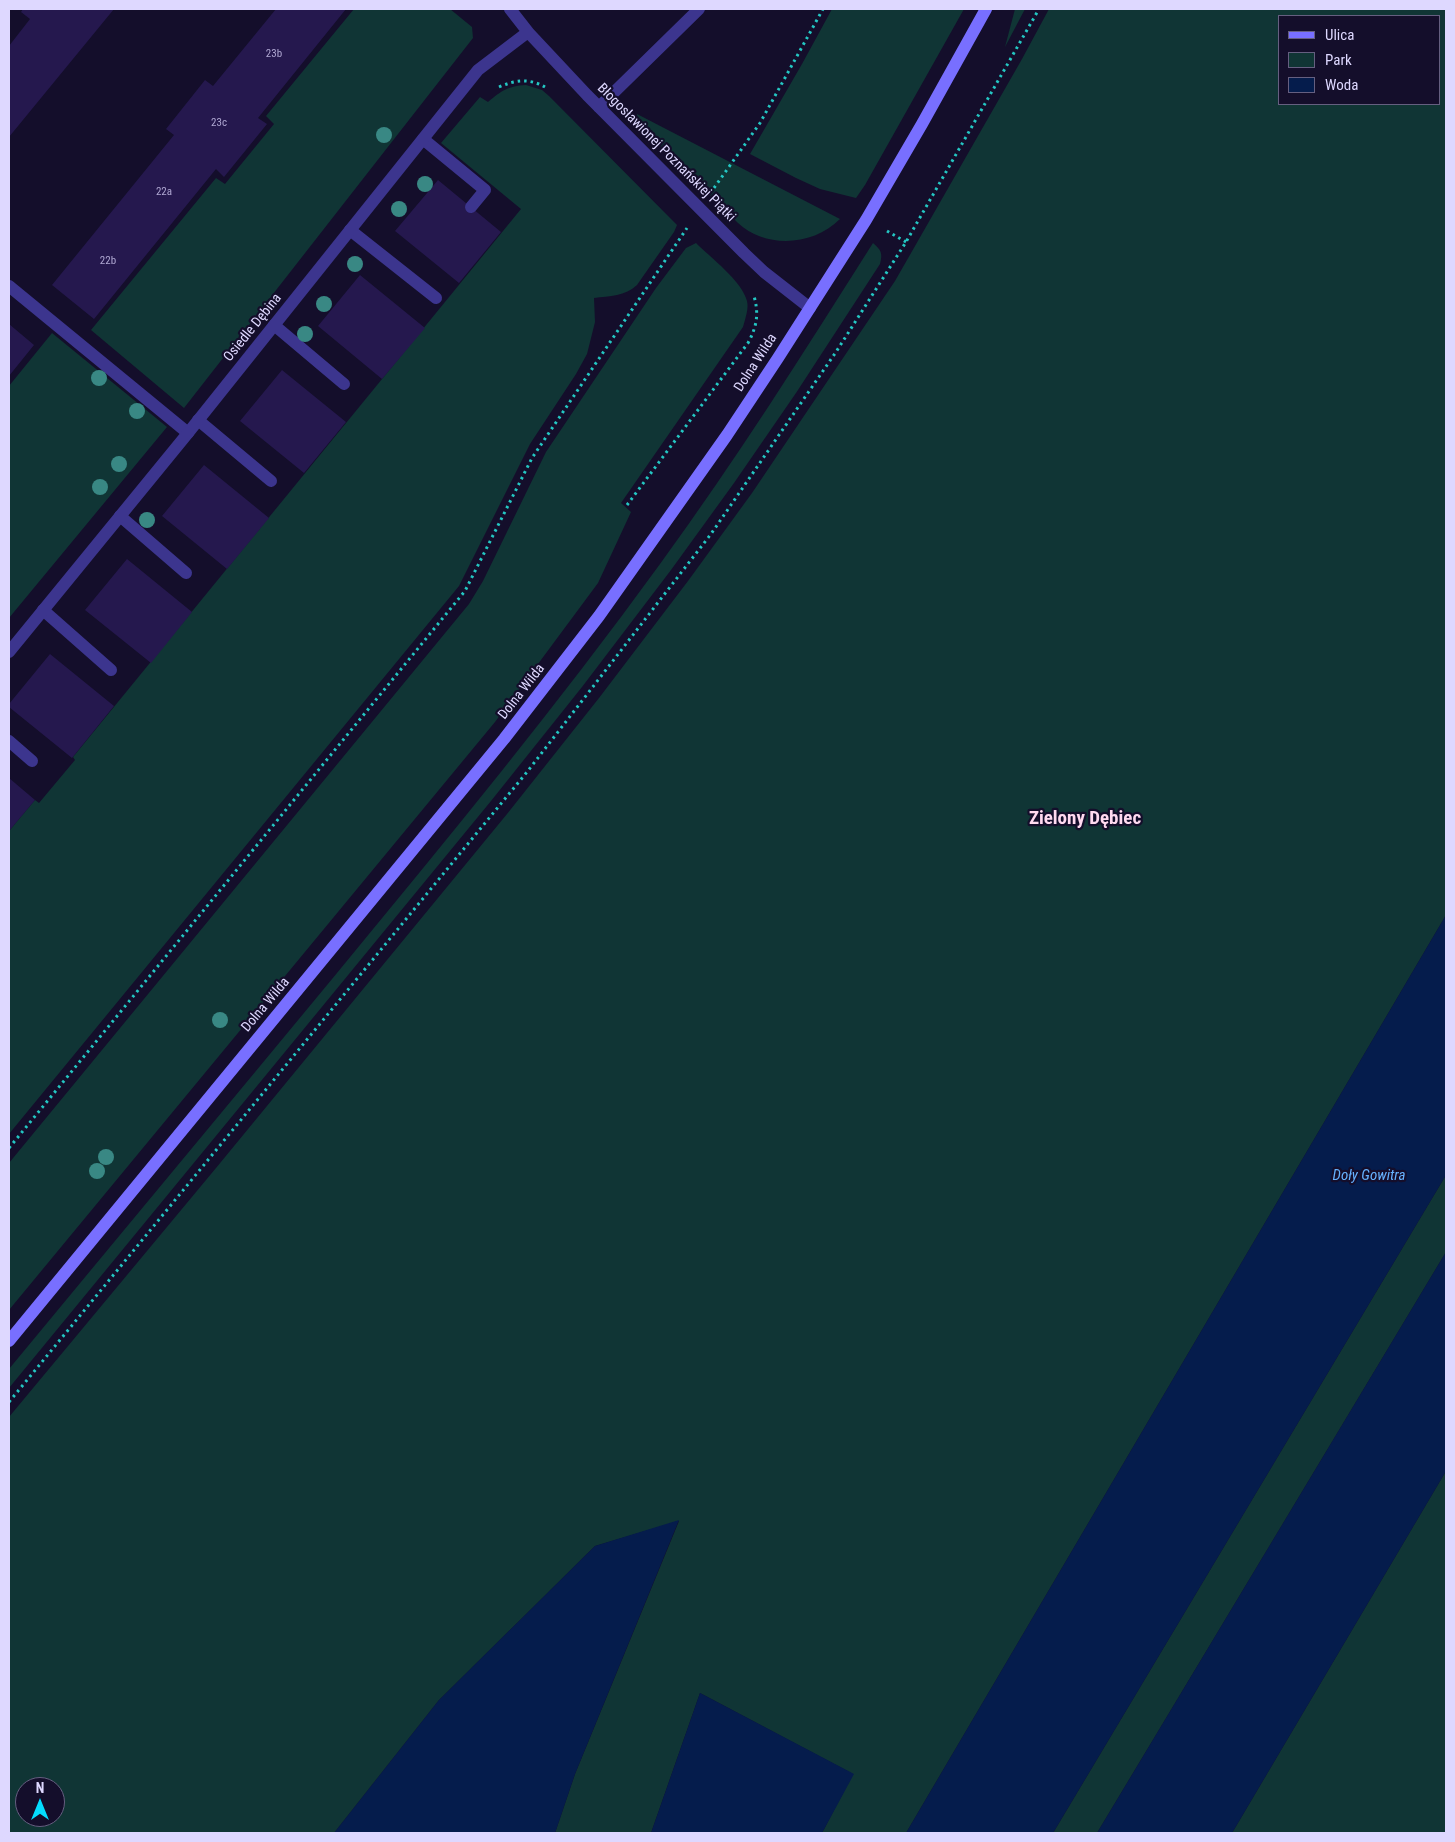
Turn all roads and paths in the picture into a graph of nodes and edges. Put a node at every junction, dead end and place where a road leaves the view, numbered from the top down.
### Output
1 (510, 9) edge
2 (699, 9) edge
3 (822, 9) edge
4 (986, 9) edge
5 (1039, 9) edge
6 (528, 32) junction
7 (492, 90) dead end
8 (549, 90) dead end
9 (599, 107) junction
10 (423, 139) junction
11 (471, 207) dead end
12 (700, 208) junction
13 (682, 222) dead end
14 (687, 227) junction
15 (350, 230) junction
16 (692, 232) dead end
17 (9, 286) edge
18 (751, 291) dead end
19 (436, 298) dead end
20 (810, 308) junction
21 (274, 325) junction
22 (344, 384) dead end
23 (198, 420) junction
24 (188, 433) junction
25 (271, 481) dead end
26 (627, 505) dead end
27 (120, 516) junction
28 (186, 573) dead end
29 (42, 610) junction
30 (9, 652) edge
31 (112, 670) dead end
32 (9, 741) edge
33 (32, 761) dead end
34 (9, 1148) edge
35 (9, 1341) edge
36 (9, 1402) edge

1 - 6 street, Błogosławionej Poznańskiej Piątki
2 - 9 street
3 - 12 path
4 - 20 main road, Dolna Wilda
5 - 36 path
6 - 9 street, Błogosławionej Poznańskiej Piątki
6 - 10 street, Osiedle Dębina
7 - 8 path
9 - 12 street, Błogosławionej Poznańskiej Piątki
10 - 11 street
10 - 15 street, Osiedle Dębina
12 - 14 path
12 - 20 street, Błogosławionej Poznańskiej Piątki
13 - 14 path
14 - 16 path
14 - 34 path
15 - 19 street
15 - 21 street, Osiedle Dębina
17 - 24 street
18 - 26 path
20 - 35 main road, Dolna Wilda
21 - 22 street
21 - 23 street, Osiedle Dębina
23 - 24 street, Osiedle Dębina
23 - 25 street
24 - 27 street, Osiedle Dębina
27 - 28 street
27 - 29 street, Osiedle Dębina
29 - 30 street, Osiedle Dębina
29 - 31 street
32 - 33 street

